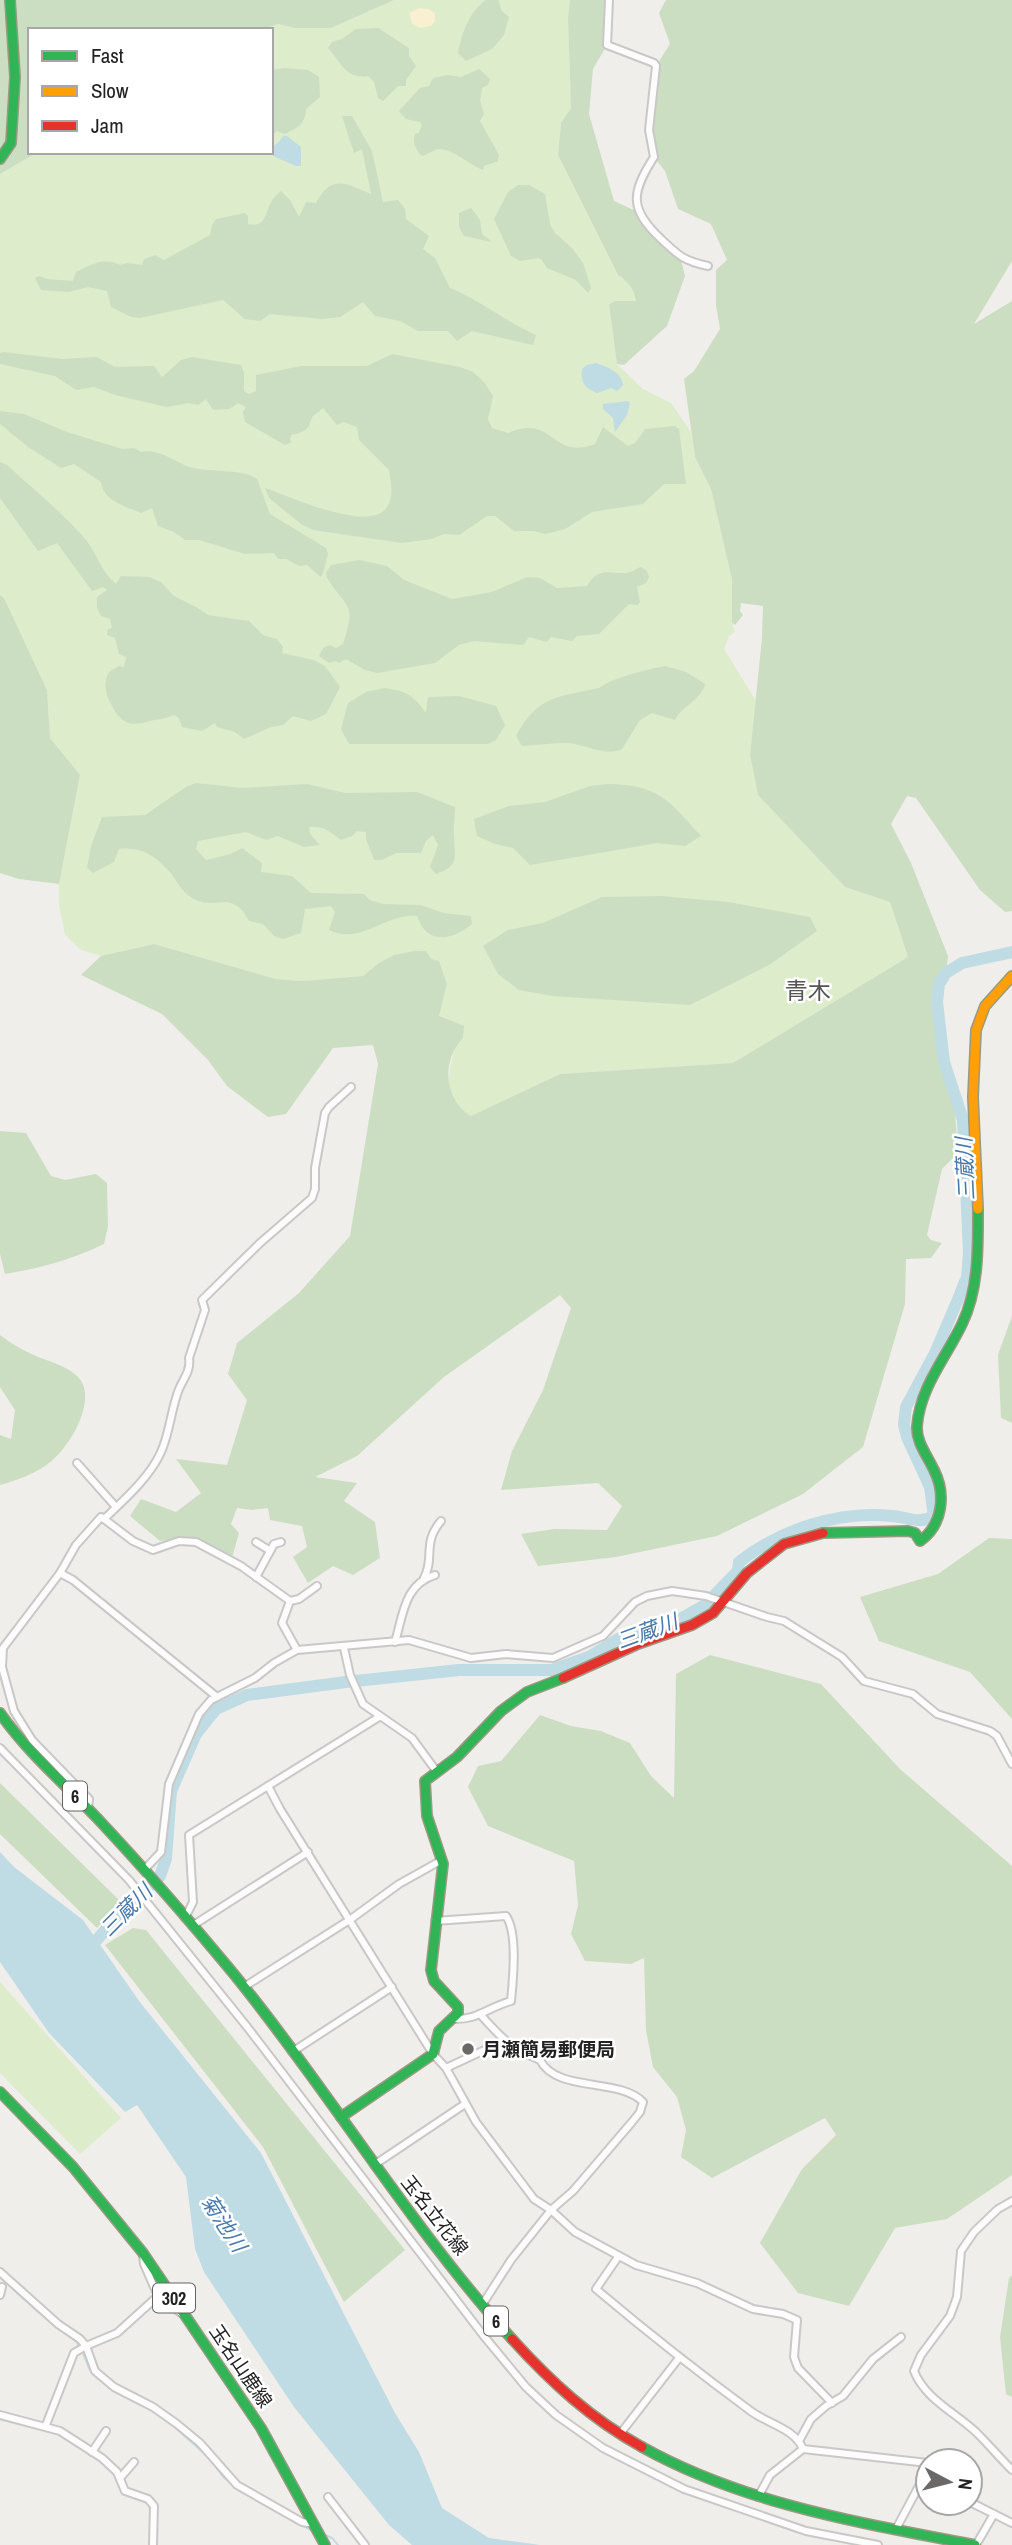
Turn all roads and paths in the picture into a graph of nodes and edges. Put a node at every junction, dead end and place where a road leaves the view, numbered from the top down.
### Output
1 (10, 0) edge
2 (609, 0) edge
3 (0, 159) edge
4 (708, 266) dead end
5 (1012, 976) edge
6 (351, 1087) dead end
7 (77, 1463) dead end
8 (116, 1507) junction
9 (104, 1519) junction
10 (441, 1521) dead end
11 (256, 1542) dead end
12 (281, 1542) dead end
13 (269, 1550) junction
14 (60, 1573) junction
15 (435, 1575) dead end
16 (256, 1577) junction
17 (424, 1578) junction
18 (317, 1586) dead end
19 (719, 1600) junction
20 (290, 1601) junction
21 (0, 1639) edge
22 (8, 1642) junction
23 (395, 1642) junction
24 (344, 1647) junction
25 (297, 1650) junction
26 (217, 1697) junction
27 (0, 1713) edge
28 (379, 1717) junction
29 (0, 1748) edge
30 (1012, 1765) edge
31 (437, 1772) junction
32 (268, 1786) junction
33 (88, 1809) junction
34 (308, 1852) junction
35 (442, 1860) junction
36 (145, 1869) junction
37 (185, 1918) junction
38 (351, 1919) junction
39 (435, 1921) junction
40 (192, 1926) junction
41 (244, 1987) junction
42 (392, 1987) junction
43 (480, 2014) junction
44 (453, 2019) junction
45 (504, 2041) junction
46 (292, 2052) junction
47 (433, 2054) junction
48 (446, 2068) junction
49 (0, 2092) edge
50 (465, 2104) junction
51 (341, 2117) junction
52 (374, 2165) junction
53 (1012, 2201) edge
54 (551, 2210) junction
55 (143, 2253) junction
56 (618, 2257) junction
57 (0, 2272) edge
58 (2, 2287) dead end
59 (0, 2295) edge
60 (158, 2296) junction
61 (482, 2305) junction
62 (186, 2315) junction
63 (901, 2337) dead end
64 (86, 2346) junction
65 (679, 2358) junction
66 (832, 2403) junction
67 (0, 2415) edge
68 (46, 2425) junction
69 (106, 2431) dead end
70 (620, 2434) junction
71 (799, 2441) junction
72 (803, 2449) junction
73 (92, 2452) junction
74 (914, 2461) edge
75 (134, 2462) dead end
76 (1012, 2470) edge
77 (120, 2478) junction
78 (914, 2495) edge
79 (328, 2497) dead end
80 (758, 2497) junction
81 (984, 2509) edge
82 (994, 2514) junction
83 (1012, 2523) edge
84 (314, 2526) junction
85 (896, 2529) junction
86 (323, 2541) edge
87 (153, 2545) edge
88 (365, 2545) edge
89 (878, 2545) edge
90 (976, 2545) edge

1 - 3 main road
2 - 4 street
5 - 19 main road
6 - 8 street
7 - 8 street
8 - 9 street
9 - 14 street
9 - 16 street
10 - 17 street
11 - 13 street
12 - 13 street
13 - 16 street
14 - 22 street
14 - 26 street
15 - 17 street
16 - 20 street
17 - 23 street
18 - 20 street
19 - 23 street
19 - 30 street
19 - 31 main road
20 - 25 street
21 - 22 street
22 - 33 street
23 - 24 street
24 - 25 street
24 - 28 street
25 - 26 street
26 - 36 street
27 - 33 main road, 玉名立花線 / 6
28 - 31 street
28 - 32 street
29 - 89 street
31 - 35 main road
32 - 34 street
32 - 37 street
33 - 36 main road, 玉名立花線 / 6
34 - 38 street
34 - 40 street
35 - 38 street
35 - 39 main road
36 - 37 main road, 玉名立花線 / 6
37 - 40 main road, 玉名立花線 / 6
38 - 41 street
38 - 42 street
39 - 43 street
39 - 44 main road
40 - 41 main road, 玉名立花線 / 6
41 - 46 main road, 玉名立花線 / 6
42 - 46 street
42 - 47 street
43 - 44 street
43 - 45 street
44 - 47 main road
45 - 48 street
45 - 54 street
46 - 51 main road, 玉名立花線 / 6
47 - 48 street
47 - 51 main road
48 - 50 street
49 - 55 main road, 玉名山鹿線 / 302
50 - 52 street
50 - 54 street
51 - 52 main road, 玉名立花線 / 6
52 - 61 main road, 玉名立花線 / 6
53 - 76 street
54 - 56 street
54 - 61 street
55 - 60 street
55 - 62 main road, 玉名山鹿線 / 302
56 - 65 street
56 - 66 street
57 - 64 street
58 - 59 street
60 - 62 street
60 - 64 street
61 - 70 main road, 玉名立花線 / 6
62 - 84 main road, 玉名山鹿線 / 302
63 - 66 street
64 - 68 street
64 - 84 street
65 - 70 street
65 - 71 street
66 - 71 street
67 - 68 street
68 - 73 street
69 - 73 street
70 - 80 main road, 玉名立花線 / 6
71 - 72 street
72 - 74 street
72 - 80 street
73 - 77 street
75 - 77 street
77 - 87 street
78 - 85 street
79 - 88 street
80 - 85 main road, 玉名立花線 / 6
81 - 82 street
82 - 83 street
82 - 90 street
84 - 86 main road, 玉名山鹿線
85 - 90 main road, 玉名立花線 / 6

